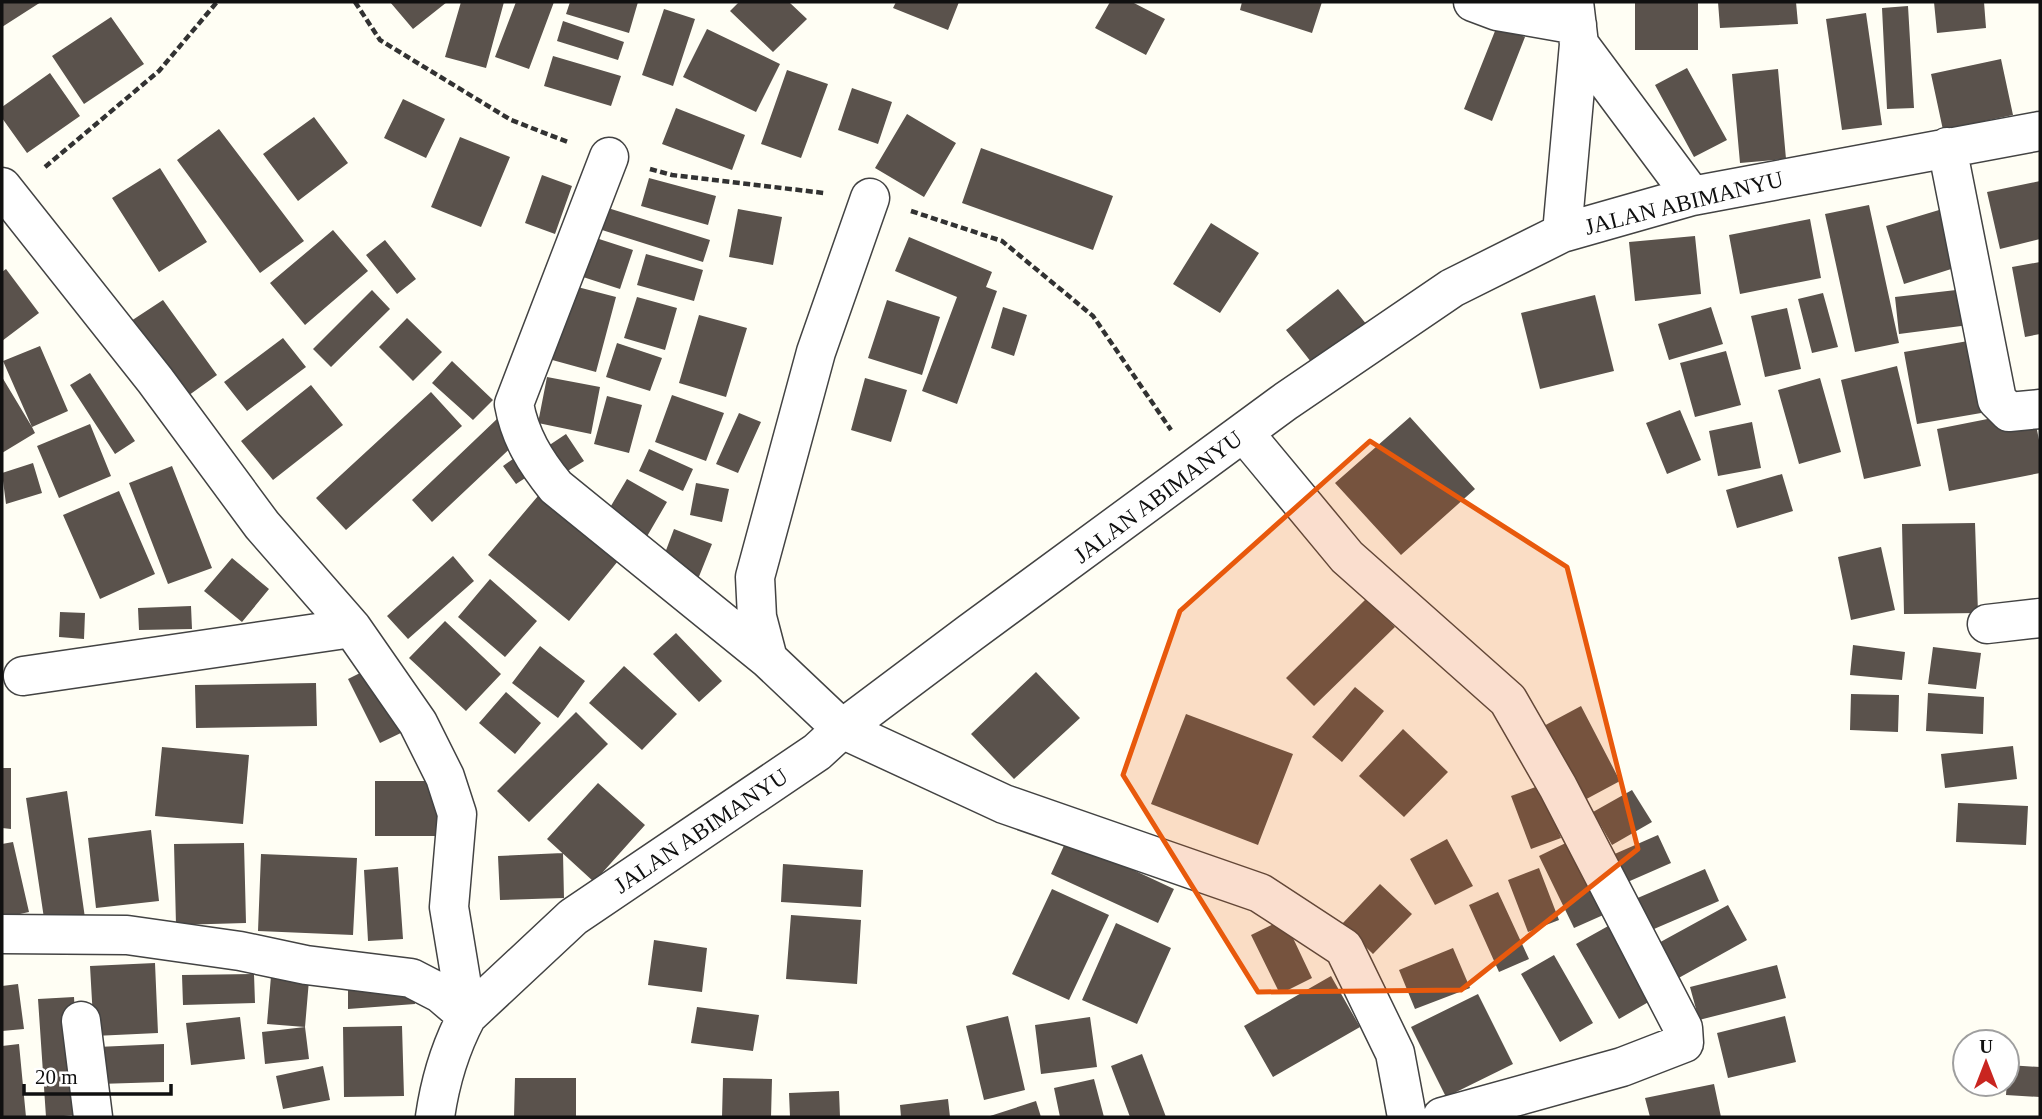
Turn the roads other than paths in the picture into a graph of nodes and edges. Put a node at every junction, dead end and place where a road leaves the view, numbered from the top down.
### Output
1 (1473, 2) edge
2 (1577, 24) edge
3 (2040, 131) edge
4 (1948, 147) junction
5 (609, 157) road end
6 (6, 192) edge
7 (1692, 196) junction
8 (870, 198) road end
9 (1562, 233) junction
10 (2040, 409) edge
11 (1244, 433) junction
12 (2040, 618) edge
13 (1987, 624) dead end
14 (352, 628) junction
15 (768, 659) junction
16 (23, 676) dead end
17 (842, 729) junction
18 (2, 934) edge
19 (467, 1016) junction
20 (80, 1021) dead end
21 (93, 1117) edge
22 (435, 1117) edge
23 (1408, 1117) edge
24 (1442, 1117) edge

1 - 2 street
2 - 7 street
2 - 9 street
3 - 4 street, JALAN ABIMANYU
4 - 7 street, JALAN ABIMANYU
4 - 10 street
5 - 15 street
6 - 14 street
7 - 9 street, JALAN ABIMANYU
8 - 15 street
9 - 11 street, JALAN ABIMANYU
11 - 17 street, JALAN ABIMANYU
11 - 24 street
12 - 13 street
14 - 16 street
14 - 19 street
15 - 17 street
17 - 19 street, JALAN ABIMANYU
17 - 23 street
18 - 19 street
19 - 22 street, JALAN ABIMANYU
20 - 21 street

